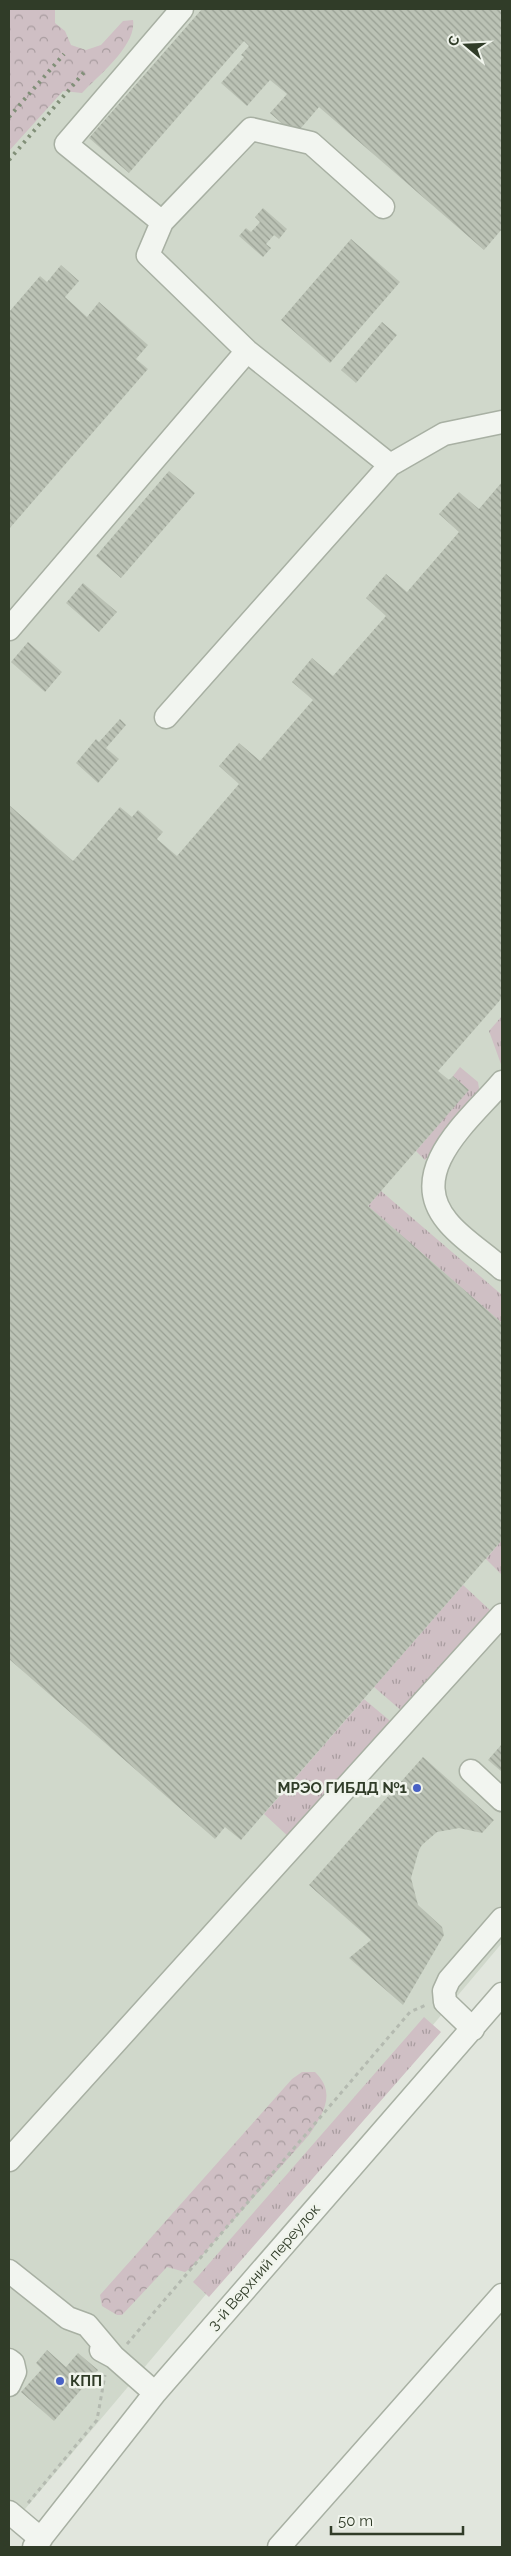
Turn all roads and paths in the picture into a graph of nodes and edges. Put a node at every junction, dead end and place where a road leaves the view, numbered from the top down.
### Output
1 (182, 9) edge
2 (383, 206) dead end
3 (162, 222) junction
4 (248, 351) junction
5 (502, 422) edge
6 (390, 465) junction
7 (9, 629) edge
8 (166, 717) dead end
9 (502, 1082) edge
10 (502, 1269) edge
11 (502, 1615) edge
12 (471, 1771) dead end
13 (502, 1800) edge
14 (502, 1919) edge
15 (502, 1994) edge
16 (444, 1997) junction
17 (473, 2028) junction
18 (9, 2160) edge
19 (10, 2274) edge
20 (500, 2303) edge
21 (114, 2357) junction
22 (9, 2360) edge
23 (9, 2385) edge
24 (155, 2393) junction
25 (12, 2515) edge
26 (38, 2543) edge
27 (279, 2547) edge

1 - 3 street
2 - 3 street
3 - 4 street
4 - 6 street
4 - 7 street
5 - 6 street
6 - 8 street
9 - 10 street
11 - 18 street
12 - 13 street
14 - 16 street
15 - 17 street, 3-й Верхний переулок
16 - 17 street
16 - 21 path
17 - 24 street, 3-й Верхний переулок
19 - 21 street
20 - 27 street
21 - 24 street
21 - 25 path
22 - 23 street
24 - 26 street, 3-й Верхний переулок
25 - 26 street

